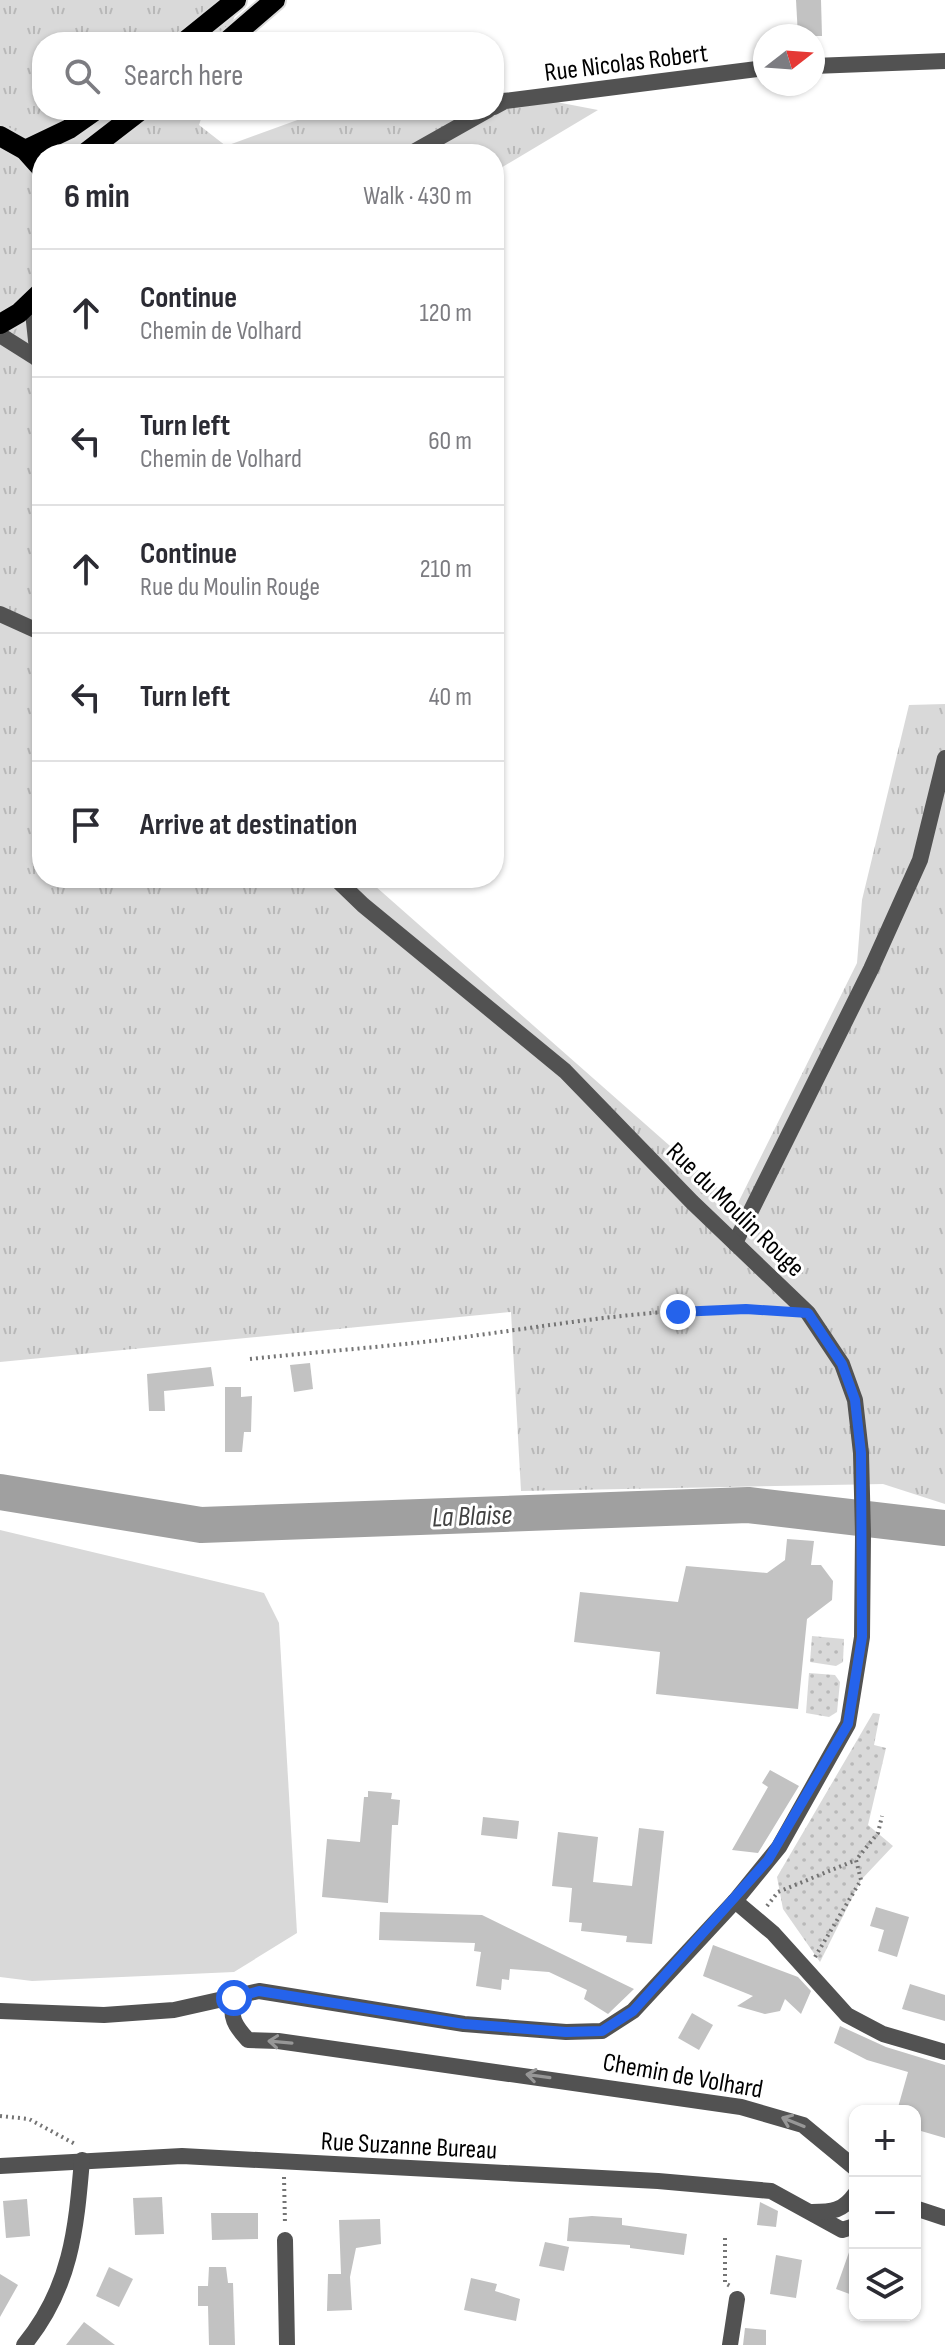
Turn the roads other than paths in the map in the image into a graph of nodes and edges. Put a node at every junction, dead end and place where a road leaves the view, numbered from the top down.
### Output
1 (236, 0) edge
2 (275, 0) edge
3 (196, 32) edge
4 (238, 32) edge
5 (945, 61) edge
6 (825, 66) edge
7 (753, 70) edge
8 (504, 102) edge
9 (82, 120) edge
10 (128, 120) edge
11 (470, 120) edge
12 (0, 136) edge
13 (38, 144) edge
14 (97, 144) edge
15 (428, 144) edge
16 (32, 147) edge
17 (25, 150) junction
18 (32, 158) edge
19 (32, 301) edge
20 (0, 324) edge
21 (0, 335) edge
22 (32, 357) edge
23 (0, 614) edge
24 (32, 628) edge
25 (945, 758) edge
26 (345, 888) edge
27 (735, 1243) junction
28 (735, 1901) junction
29 (234, 1998) junction
30 (0, 2011) edge
31 (945, 2052) edge
32 (82, 2160) junction
33 (849, 2163) edge
34 (0, 2166) edge
35 (849, 2202) edge
36 (921, 2210) edge
37 (811, 2212) junction
38 (945, 2218) edge
39 (849, 2228) edge
40 (285, 2240) road end
41 (737, 2299) road end
42 (26, 2344) edge
43 (287, 2345) edge
44 (730, 2345) edge

1 - 3 main road
2 - 4 main road
5 - 6 street
7 - 8 street, Rue Nicolas Robert
9 - 13 main road
10 - 14 main road
11 - 15 street
12 - 17 main road
16 - 17 main road
17 - 18 main road
19 - 20 main road
21 - 22 street
23 - 24 street
25 - 27 street
26 - 27 street, Rue du Moulin Rouge
27 - 28 street, Rue du Moulin Rouge
28 - 29 street, Chemin de Volhard
28 - 31 street
29 - 30 street, Chemin de Volhard
33 -> 29 street, Chemin de Volhard
32 - 34 street, Rue Suzanne Bureau
32 - 37 street, Rue Suzanne Bureau
32 - 42 street
35 - 37 street
36 - 38 street
37 - 39 street, Rue Suzanne Bureau
40 - 43 street
41 - 44 street

